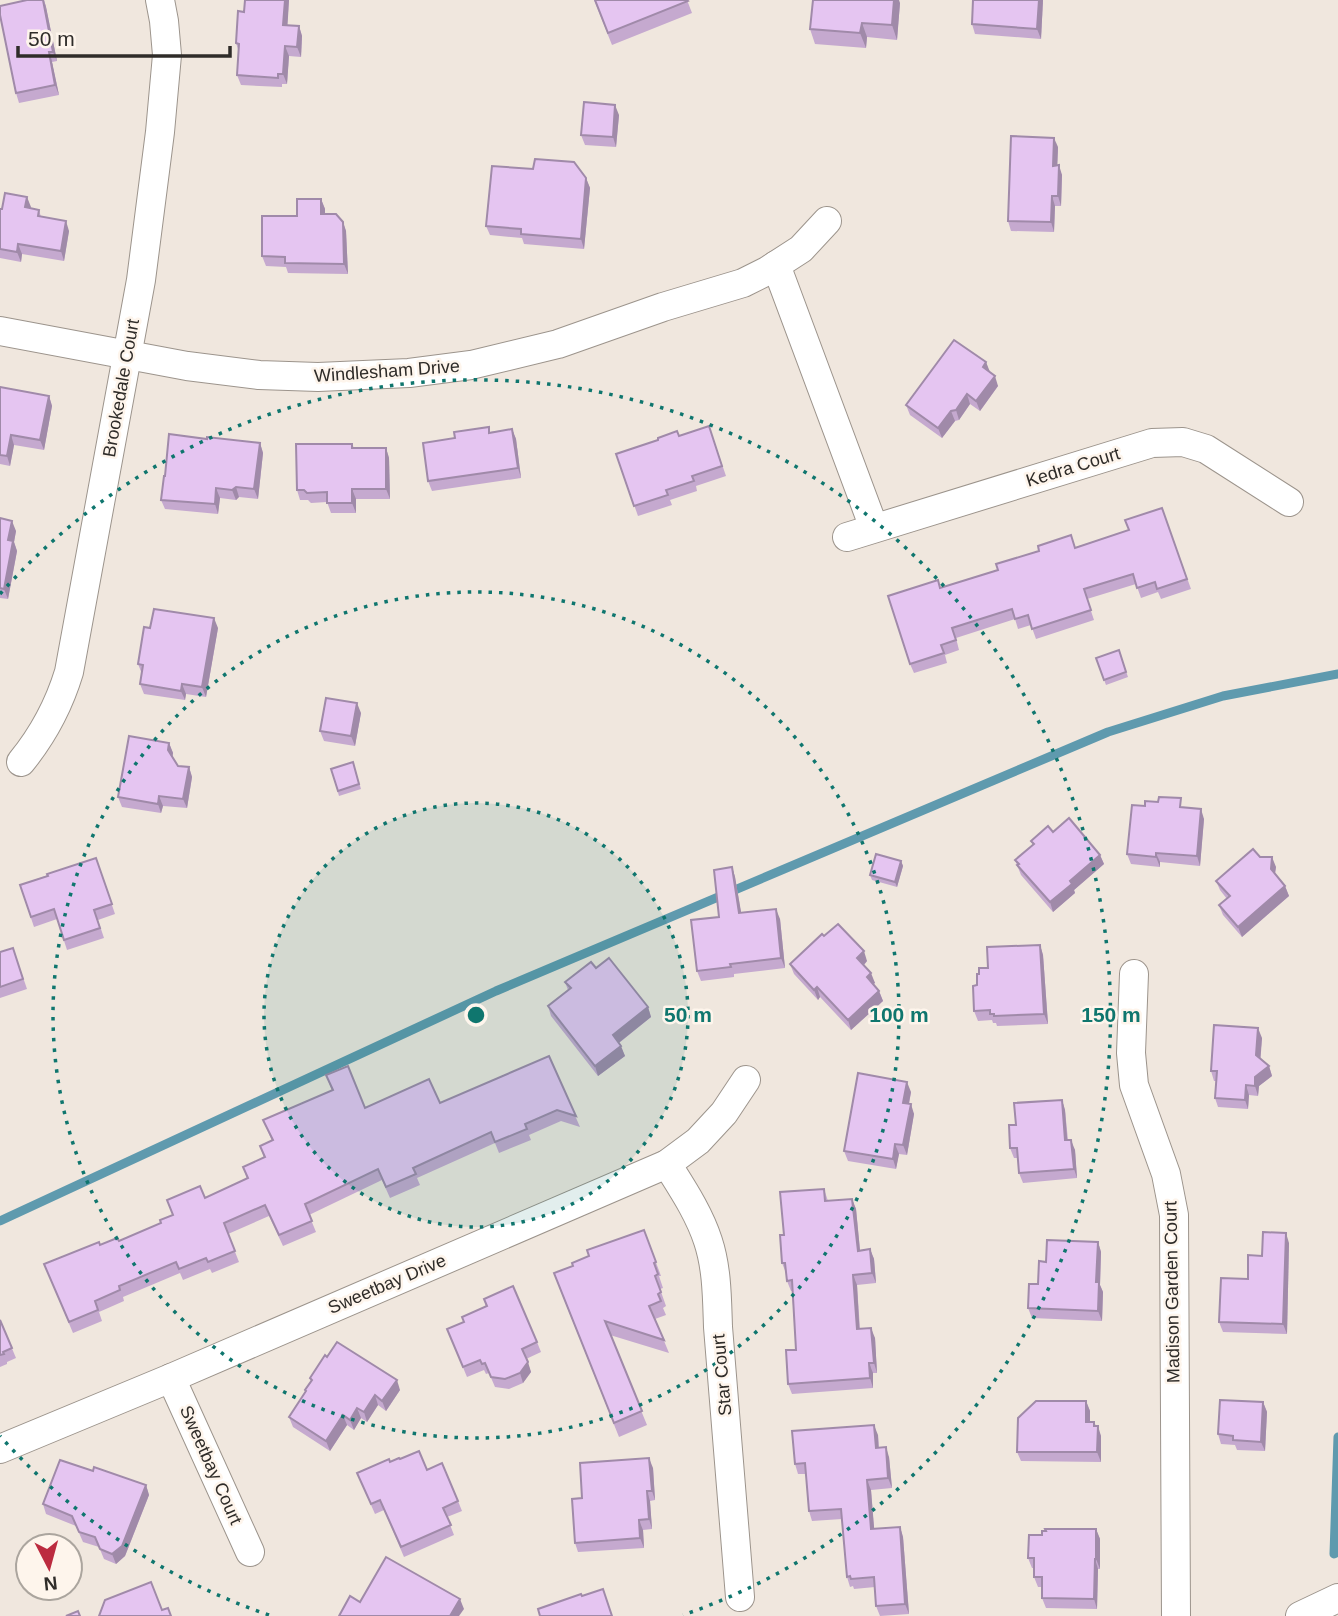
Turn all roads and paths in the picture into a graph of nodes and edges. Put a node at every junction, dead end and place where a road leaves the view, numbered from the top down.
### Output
1 (160, 0) edge
2 (827, 221) dead end
3 (776, 265) junction
4 (0, 331) edge
5 (127, 355) junction
6 (1289, 502) dead end
7 (874, 528) junction
8 (847, 537) dead end
9 (20, 762) dead end
10 (1134, 974) dead end
11 (746, 1080) dead end
12 (667, 1164) junction
13 (171, 1378) junction
14 (0, 1450) edge
15 (250, 1552) dead end
16 (740, 1597) dead end
17 (1338, 1598) edge
18 (1176, 1616) edge
19 (1300, 1616) edge

1 - 5 street, Brookedale Court
2 - 3 street, Windlesham Drive
3 - 5 street, Windlesham Drive
3 - 7 street
4 - 5 street, Windlesham Drive
5 - 9 street, Brookedale Court
6 - 7 street, Kedra Court
7 - 8 street, Kedra Court
10 - 18 street, Madison Garden Court
11 - 12 street, Sweetbay Drive
12 - 13 street, Sweetbay Drive
12 - 16 street, Star Court
13 - 14 street, Sweetbay Drive
13 - 15 street, Sweetbay Court
17 - 19 street

